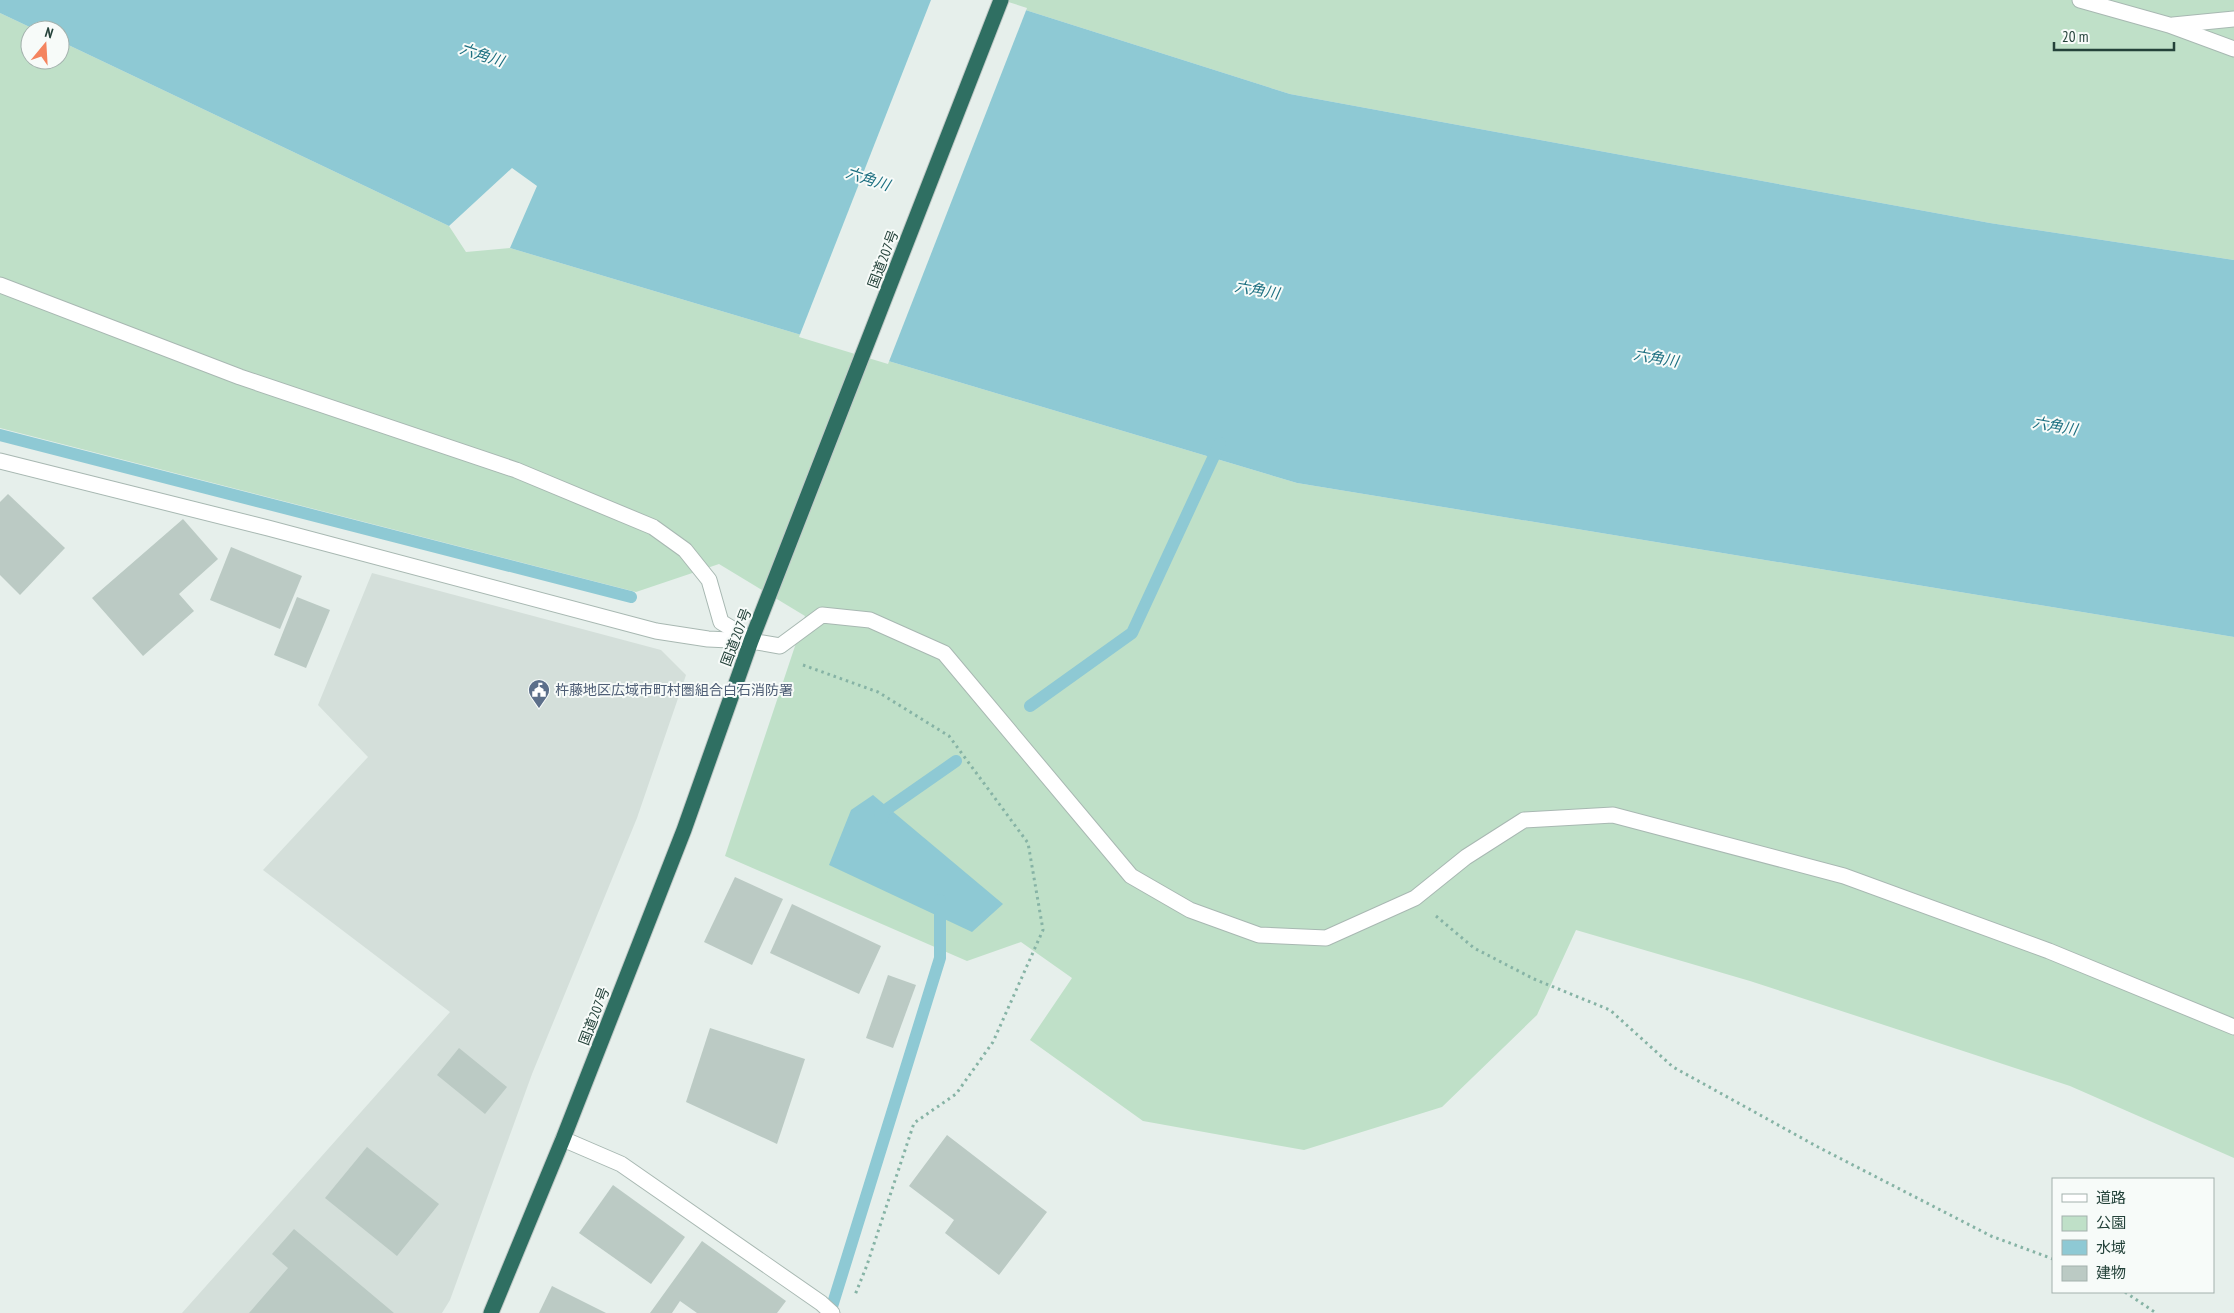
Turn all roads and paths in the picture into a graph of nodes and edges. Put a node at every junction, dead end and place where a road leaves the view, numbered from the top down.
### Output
1 (1001, 0) edge
2 (2080, 0) edge
3 (2234, 19) edge
4 (2169, 25) junction
5 (2234, 49) edge
6 (0, 285) edge
7 (0, 461) edge
8 (751, 641) junction
9 (780, 646) junction
10 (1415, 898) junction
11 (2234, 1027) edge
12 (563, 1139) junction
13 (2052, 1259) edge
14 (2126, 1293) edge
15 (854, 1297) dead end
16 (826, 1308) edge
17 (491, 1313) edge
18 (2156, 1313) edge

1 - 8 highway, 国道207号
2 - 4 street
3 - 4 street
4 - 5 street
6 - 8 street
7 - 8 street
8 - 9 street
8 - 12 highway, 国道207号
9 - 10 street
9 - 15 path
10 - 11 street
10 - 13 path
12 - 16 street
12 - 17 highway, 国道207号
14 - 18 path

